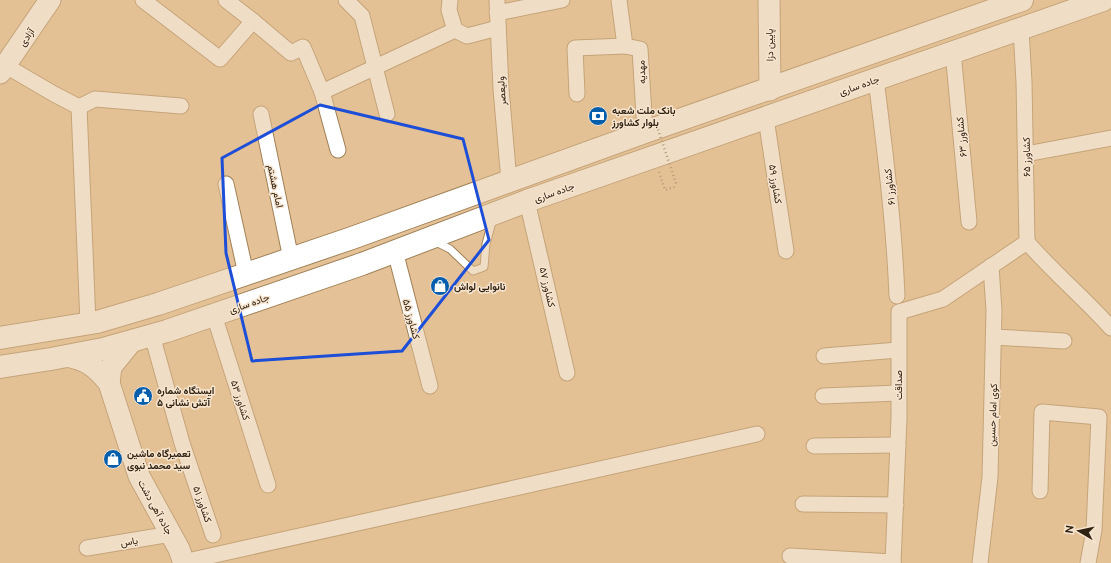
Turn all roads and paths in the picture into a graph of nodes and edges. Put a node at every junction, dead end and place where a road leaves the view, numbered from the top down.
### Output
1 (50, 0) edge
2 (144, 0) edge
3 (226, 0) edge
4 (346, 0) edge
5 (450, 0) edge
6 (562, 0) edge
7 (619, 0) edge
8 (769, 0) edge
9 (1022, 0) edge
10 (1103, 0) edge
11 (497, 7) edge
12 (253, 20) junction
13 (498, 28) junction
14 (1021, 28) junction
15 (456, 30) junction
16 (625, 46) junction
17 (953, 52) junction
18 (374, 68) junction
19 (3, 70) edge
20 (876, 79) junction
21 (770, 90) junction
22 (322, 92) junction
23 (577, 94) dead end
24 (181, 106) dead end
25 (79, 107) junction
26 (261, 114) dead end
27 (387, 114) dead end
28 (766, 118) junction
29 (650, 125) junction
30 (1111, 138) edge
31 (338, 150) dead end
32 (1026, 154) junction
33 (509, 181) junction
34 (226, 184) dead end
35 (665, 190) dead end
36 (527, 201) junction
37 (495, 213) junction
38 (969, 222) dead end
39 (429, 238) junction
40 (1027, 242) junction
41 (786, 251) dead end
42 (395, 252) junction
43 (291, 259) junction
44 (991, 266) junction
45 (246, 274) junction
46 (897, 296) dead end
47 (214, 315) junction
48 (88, 323) junction
49 (1111, 328) edge
50 (994, 337) junction
51 (0, 338) edge
52 (142, 338) junction
53 (1064, 341) dead end
54 (898, 350) junction
55 (66, 356) junction
56 (824, 356) dead end
57 (0, 367) edge
58 (567, 373) dead end
59 (109, 382) junction
60 (430, 386) dead end
61 (898, 392) junction
62 (823, 396) dead end
63 (1105, 417) edge
64 (757, 434) dead end
65 (898, 445) junction
66 (814, 446) dead end
67 (268, 485) dead end
68 (1040, 491) dead end
69 (803, 504) dead end
70 (896, 505) junction
71 (171, 534) junction
72 (213, 535) dead end
73 (87, 548) dead end
74 (790, 556) dead end
75 (183, 563) edge
76 (893, 563) edge
77 (980, 563) edge
78 (1088, 563) edge

1 - 19 street, آزادی
2 - 12 street
3 - 12 street
4 - 18 street
5 - 15 street
6 - 11 street
7 - 16 street
8 - 21 street, پایین دزا
9 - 21 highway
10 - 14 highway, جاده ساری
11 - 13 street, ولیعصر
12 - 22 street
13 - 15 street
13 - 33 street, ولیعصر
14 - 17 highway, جاده ساری
14 - 32 street, کشاورز ۶۵
15 - 18 street
16 - 23 street
16 - 29 street, مهدیه
17 - 20 highway, جاده ساری
17 - 38 street, کشاورز ۶۳
18 - 22 street
18 - 27 street
19 - 25 street
20 - 28 highway, جاده ساری
20 - 46 street, کشاورز ۶۱
21 - 29 highway
22 - 31 street
24 - 25 street
25 - 48 street
26 - 43 street, امام هشتم
28 - 36 highway, جاده ساری
28 - 41 street, کشاورز ۵۹
29 - 33 highway
29 - 35 path, bridge
30 - 32 street
32 - 40 street, کشاورز ۶۵
33 - 43 highway
34 - 45 street
36 - 37 highway, جاده ساری
36 - 58 street, کشاورز ۵۷
37 - 39 highway, جاده ساری
37 - 39 lane
39 - 42 highway, جاده ساری
40 - 44 street
40 - 49 street
42 - 47 highway, جاده ساری
42 - 60 street, کشاورز ۵۵
43 - 45 highway
44 - 50 street, کوی امام حسین
44 - 54 street, صداقت
45 - 48 highway
47 - 52 highway, جاده ساری
47 - 67 street, کشاورز ۵۳
48 - 51 highway
50 - 53 street
50 - 77 street, کوی امام حسین
52 - 55 highway, جاده ساری
52 - 59 street
52 - 72 street, کشاورز ۵۱
54 - 56 street
54 - 61 street, صداقت
55 - 57 highway, جاده ساری
55 - 59 street
59 - 71 street, جاده آهی دشت
61 - 62 street
61 - 65 street, صداقت
63 - 68 street
63 - 78 street
64 - 75 street
65 - 66 street
65 - 70 street, صداقت
69 - 70 street
70 - 76 street, صداقت
71 - 73 street, یاس
71 - 75 street, جاده آهی دشت
74 - 76 street

